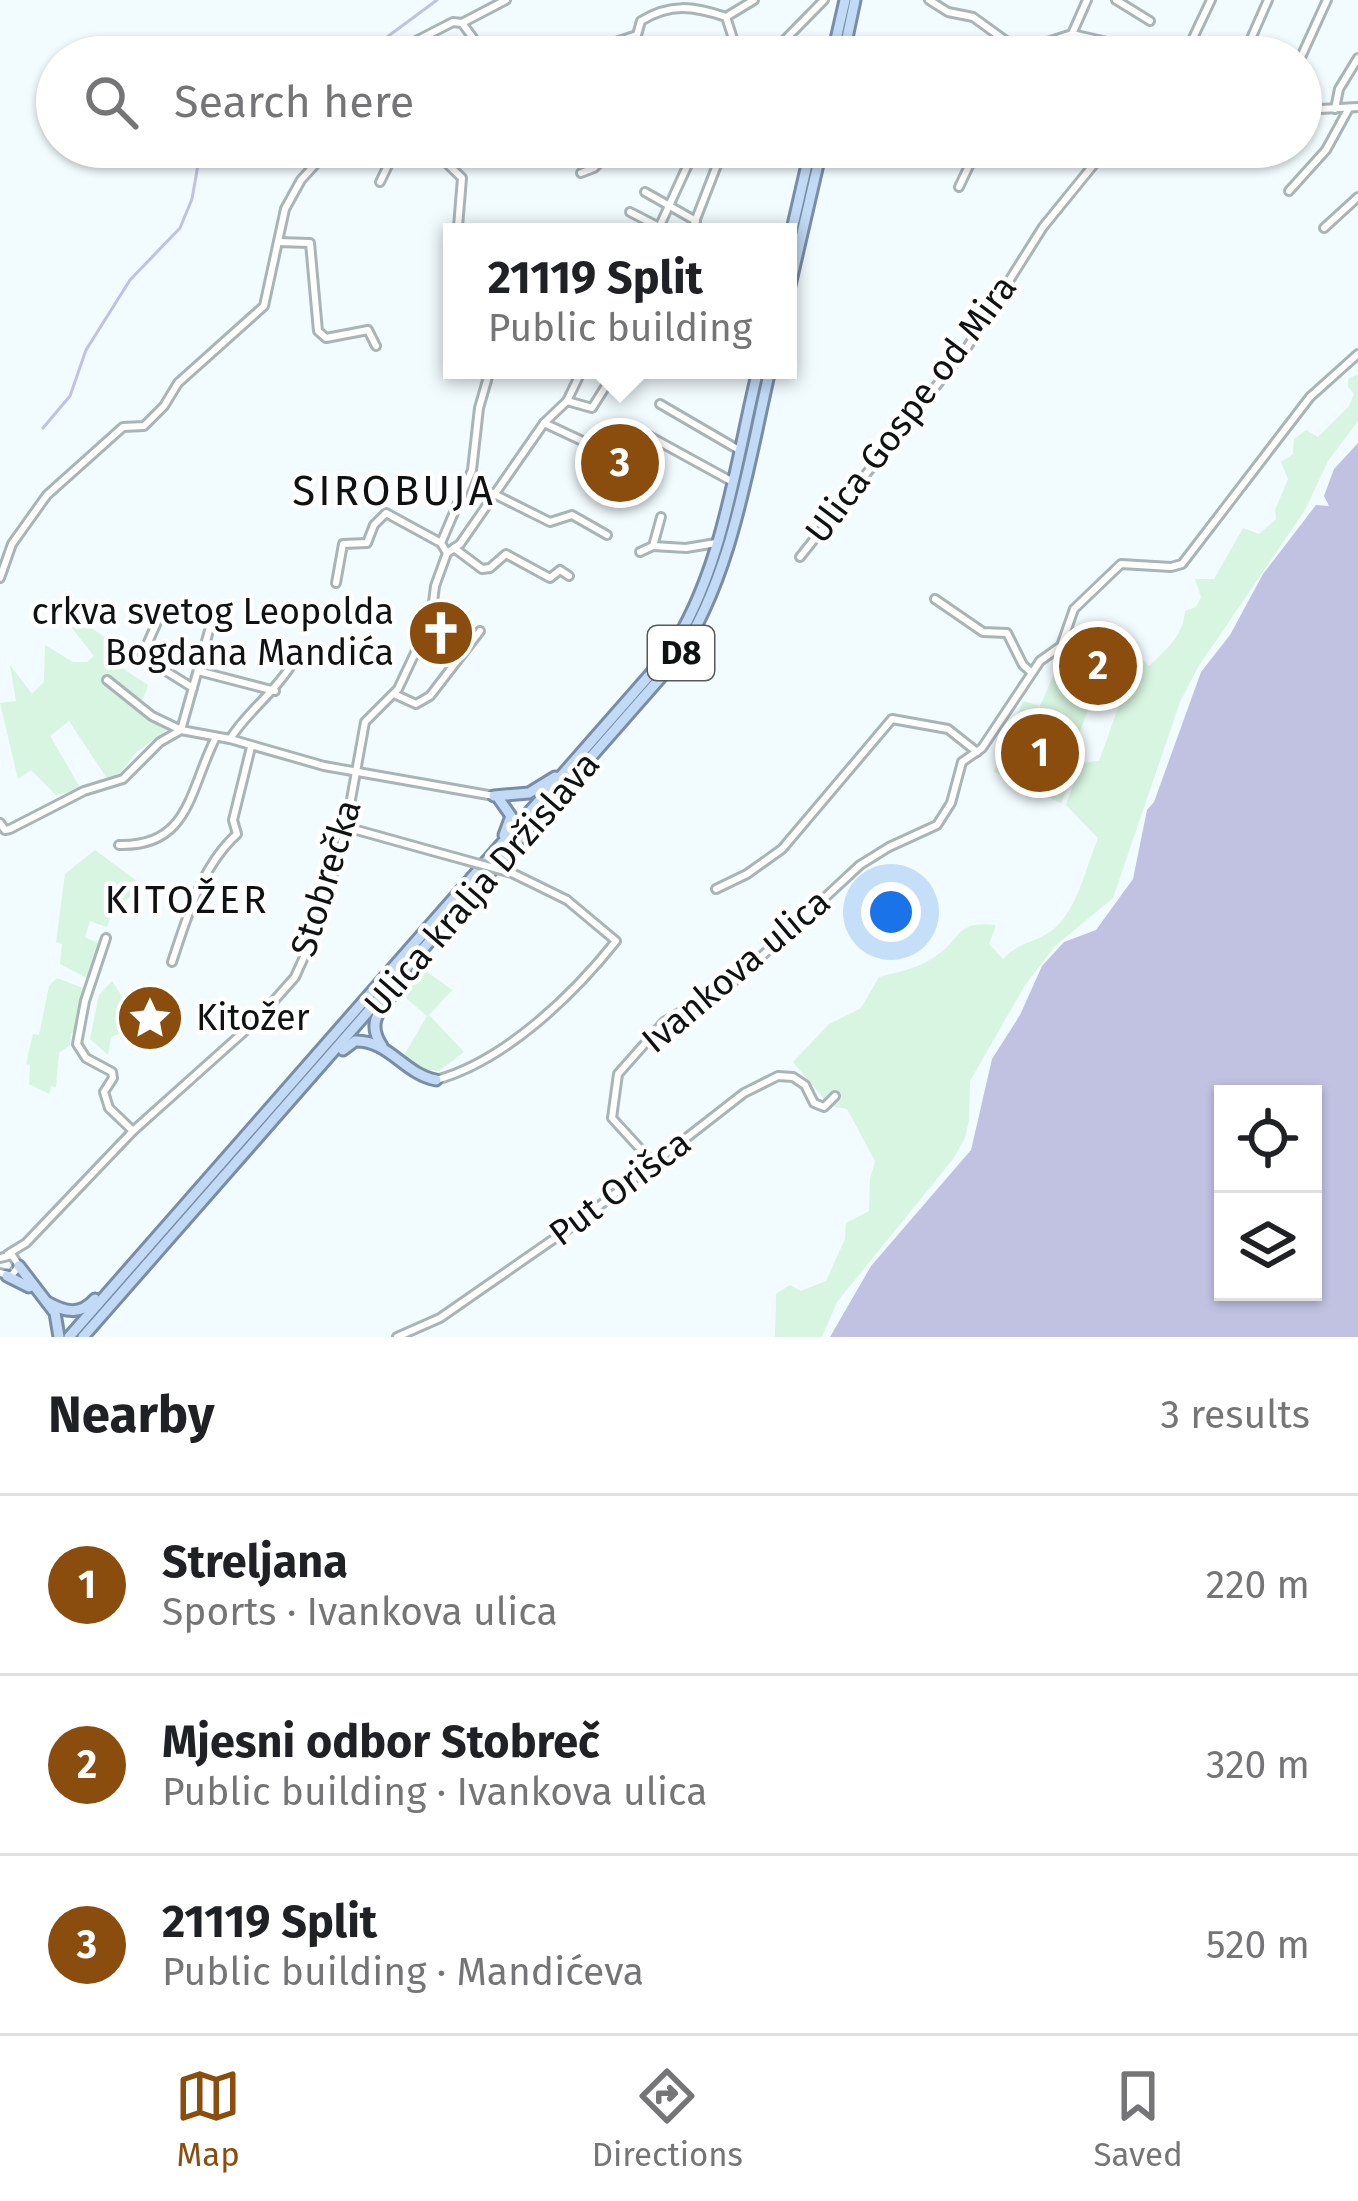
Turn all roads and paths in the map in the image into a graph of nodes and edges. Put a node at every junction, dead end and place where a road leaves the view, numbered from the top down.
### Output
1 (506, 0) edge
2 (754, 0) edge
3 (824, 0) edge
4 (844, 0) edge
5 (856, 0) edge
6 (929, 0) edge
7 (1087, 0) edge
8 (1115, 0) edge
9 (1211, 0) edge
10 (1268, 0) edge
11 (1327, 0) edge
12 (725, 17) junction
13 (1150, 21) dead end
14 (462, 23) junction
15 (1072, 34) junction
16 (426, 36) edge
17 (472, 36) edge
18 (634, 36) edge
19 (732, 36) edge
20 (791, 36) edge
21 (836, 36) edge
22 (848, 36) edge
23 (996, 36) edge
24 (1066, 36) edge
25 (1081, 36) edge
26 (1194, 36) edge
27 (1252, 36) edge
28 (1311, 36) edge
29 (1358, 58) edge
30 (1353, 108) edge
31 (1322, 110) edge
32 (1335, 110) junction
33 (1322, 154) edge
34 (312, 168) edge
35 (387, 168) edge
36 (452, 168) edge
37 (594, 168) edge
38 (686, 168) edge
39 (716, 168) edge
40 (806, 168) edge
41 (817, 168) edge
42 (968, 168) edge
43 (1091, 168) edge
44 (1309, 168) edge
45 (581, 173) dead end
46 (380, 182) dead end
47 (958, 187) dead end
48 (1289, 190) dead end
49 (645, 192) dead end
50 (1358, 197) edge
51 (668, 208) junction
52 (630, 212) dead end
53 (696, 221) joint
54 (458, 223) edge
55 (647, 223) edge
56 (661, 223) edge
57 (794, 223) edge
58 (1324, 228) dead end
59 (278, 242) junction
60 (797, 255) edge
61 (376, 346) dead end
62 (1358, 354) edge
63 (487, 379) edge
64 (577, 379) edge
65 (610, 379) edge
66 (756, 379) edge
67 (768, 379) edge
68 (566, 401) junction
69 (660, 404) dead end
70 (544, 424) junction
71 (739, 450) junction
72 (731, 481) junction
73 (492, 493) junction
74 (661, 517) dead end
75 (608, 535) dead end
76 (441, 543) junction
77 (716, 543) junction
78 (653, 546) junction
79 (450, 551) junction
80 (640, 552) dead end
81 (800, 556) dead end
82 (569, 576) dead end
83 (0, 578) edge
84 (336, 583) dead end
85 (935, 599) dead end
86 (161, 613) dead end
87 (210, 628) dead end
88 (480, 631) dead end
89 (290, 667) dead end
90 (198, 671) junction
91 (1031, 672) junction
92 (107, 680) dead end
93 (193, 688) junction
94 (275, 691) junction
95 (394, 694) junction
96 (181, 730) junction
97 (216, 737) junction
98 (230, 740) junction
99 (251, 747) junction
100 (977, 752) junction
101 (572, 766) junction
102 (358, 770) junction
103 (494, 796) junction
104 (0, 823) edge
105 (346, 827) junction
106 (119, 845) dead end
107 (491, 857) junction
108 (716, 889) dead end
109 (106, 938) dead end
110 (172, 962) dead end
111 (402, 975) junction
112 (382, 1046) junction
113 (329, 1058) junction
114 (436, 1080) joint
115 (835, 1096) dead end
116 (133, 1131) junction
117 (655, 1165) junction
118 (26, 1243) junction
119 (3, 1255) edge
120 (19, 1264) junction
121 (3, 1276) edge
122 (118, 1281) junction
123 (35, 1291) junction
124 (47, 1302) junction
125 (59, 1337) edge
126 (69, 1337) edge
127 (83, 1337) edge
128 (397, 1337) edge

1 - 14 street
2 - 12 street
3 - 20 street
4 - 21 highway
5 - 22 highway
6 - 23 street
7 - 15 street
8 - 13 street
9 - 26 street
10 - 27 street
11 - 28 street
12 - 18 street
12 - 19 street
14 - 16 street
14 - 17 street
15 - 24 street
15 - 25 street
29 - 32 street
30 - 32 street
30 - 33 street
31 - 32 street
34 - 59 street
35 - 46 street
36 - 54 street
37 - 45 street
38 - 51 street
39 - 53 street
40 - 57 highway
41 - 60 highway
42 - 47 street
43 - 81 street, Ulica Gospe od Mira
44 - 48 street
49 - 51 street
50 - 58 street
51 - 53 street
51 - 56 street
52 - 55 street
59 - 61 street
59 - 83 street
62 - 91 street, Ivankova ulica
63 - 76 street
64 - 68 street
65 - 68 street
66 - 71 highway, Ulica kralja Držislava / D8
67 - 111 highway, Ulica kralja Držislava / D8
68 - 70 street, Stobrečka
69 - 71 street
70 - 72 street
70 - 73 street, Stobrečka
71 - 72 highway, Ulica kralja Držislava / D8
72 - 77 highway, Ulica kralja Držislava / D8
73 - 75 street
73 - 79 street, Stobrečka
74 - 78 street
76 - 79 street
76 - 84 street
77 - 78 street
77 - 101 highway, Ulica kralja Držislava / D8
78 - 80 street
79 - 82 street
79 - 95 street, Stobrečka
85 - 91 street
86 - 93 street
87 - 90 street
88 - 95 street
89 - 94 street
90 - 93 street
90 - 94 street
91 - 100 street, Ivankova ulica
92 - 96 street
93 - 96 street
94 - 98 street
95 - 102 street, Stobrečka
96 - 97 street
96 - 104 street
97 - 98 street
97 - 106 street
98 - 99 street
99 - 102 street
99 - 110 street
100 - 108 street, Ivankova ulica
100 - 117 street, Ivankova ulica
101 - 103 highway
101 - 107 highway, Ulica kralja Držislava / D8
102 - 103 street
102 - 105 street, Stobrečka
103 - 107 highway
105 - 114 street, bridge
105 - 116 street, Stobrečka
107 - 122 highway, Ulica kralja Držislava / D8
109 - 116 street
111 - 112 highway
111 - 113 highway, Ulica kralja Držislava / D8
112 - 113 highway
112 - 114 highway
113 - 127 highway, Ulica kralja Držislava / D8
115 - 117 street, Put Orišca
116 - 118 street, Stobrečka
117 - 128 street, Put Orišca
118 - 119 street, Stobrečka
118 - 120 street, Stobrečka
119 - 120 street
120 - 121 street
120 - 123 highway
121 - 123 highway
122 - 124 highway
122 - 126 highway, D8
123 - 124 highway
124 - 125 highway

